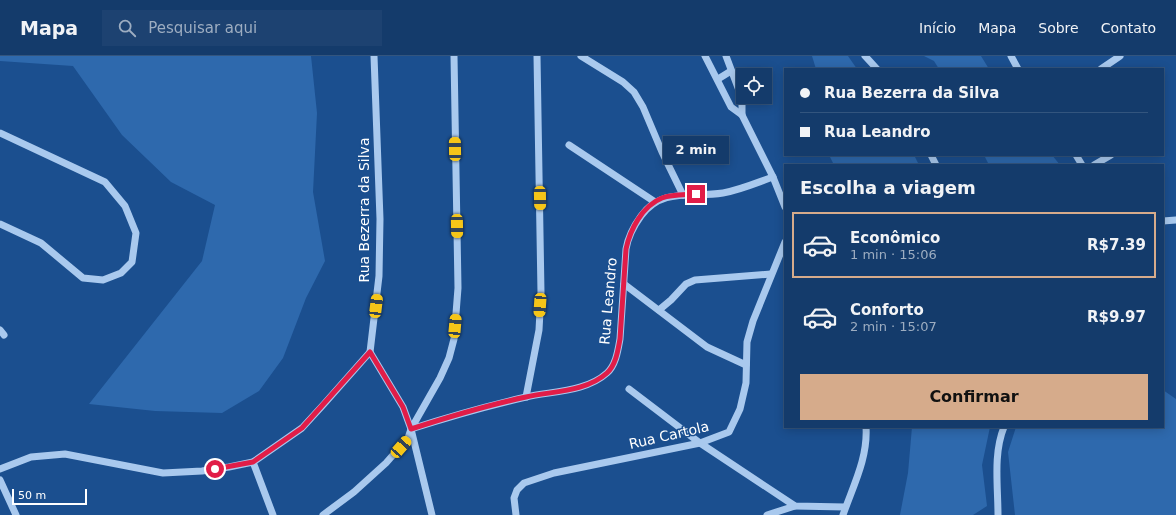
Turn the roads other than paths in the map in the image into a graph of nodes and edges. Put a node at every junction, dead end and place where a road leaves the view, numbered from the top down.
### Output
1 (374, 56) edge
2 (454, 56) edge
3 (537, 56) edge
4 (581, 56) edge
5 (705, 56) edge
6 (726, 56) edge
7 (1011, 56) edge
8 (1120, 56) edge
9 (867, 58) edge
10 (876, 68) edge
11 (1017, 68) edge
12 (1102, 68) edge
13 (731, 71) junction
14 (718, 80) junction
15 (742, 115) junction
16 (0, 132) edge
17 (569, 145) dead end
18 (1109, 156) edge
19 (1096, 164) edge
20 (773, 177) junction
21 (683, 195) junction
22 (655, 202) junction
23 (784, 204) edge
24 (1176, 220) edge
25 (1164, 221) edge
26 (0, 224) edge
27 (784, 244) edge
28 (771, 274) junction
29 (624, 284) junction
30 (659, 310) junction
31 (370, 352) junction
32 (746, 365) junction
33 (629, 389) dead end
34 (526, 397) junction
35 (866, 428) edge
36 (1004, 428) edge
37 (411, 429) junction
38 (700, 444) junction
39 (253, 462) junction
40 (0, 470) edge
41 (0, 480) edge
42 (795, 506) junction
43 (845, 507) junction
44 (16, 515) edge
45 (273, 515) edge
46 (323, 515) edge
47 (432, 515) edge
48 (516, 515) edge
49 (767, 515) edge
50 (843, 515) edge
51 (998, 515) edge

1 - 31 street, Rua Bezerra da Silva
2 - 37 street
3 - 34 street
4 - 21 street
5 - 14 street
6 - 13 street
7 - 11 street
8 - 12 street
9 - 10 street
13 - 14 street
13 - 15 street
14 - 15 street
15 - 20 street
16 - 26 street
17 - 22 street
18 - 19 street
20 - 21 street, Rua Leandro
20 - 23 street
21 - 22 street, Rua Leandro
22 - 29 street, Rua Leandro
24 - 25 street
27 - 28 street, Rua Cartola
28 - 30 street
28 - 32 street, Rua Cartola
29 - 30 street
29 - 34 street, Rua Leandro
30 - 32 street
31 - 37 street
31 - 39 street
32 - 38 street, Rua Cartola
33 - 38 street
34 - 37 street, Rua Leandro
35 - 43 street
36 - 51 street
37 - 46 street
37 - 47 street
38 - 42 street
38 - 48 street, Rua Cartola
39 - 40 street
39 - 45 street
41 - 44 street
42 - 43 street
42 - 49 street
43 - 50 street

